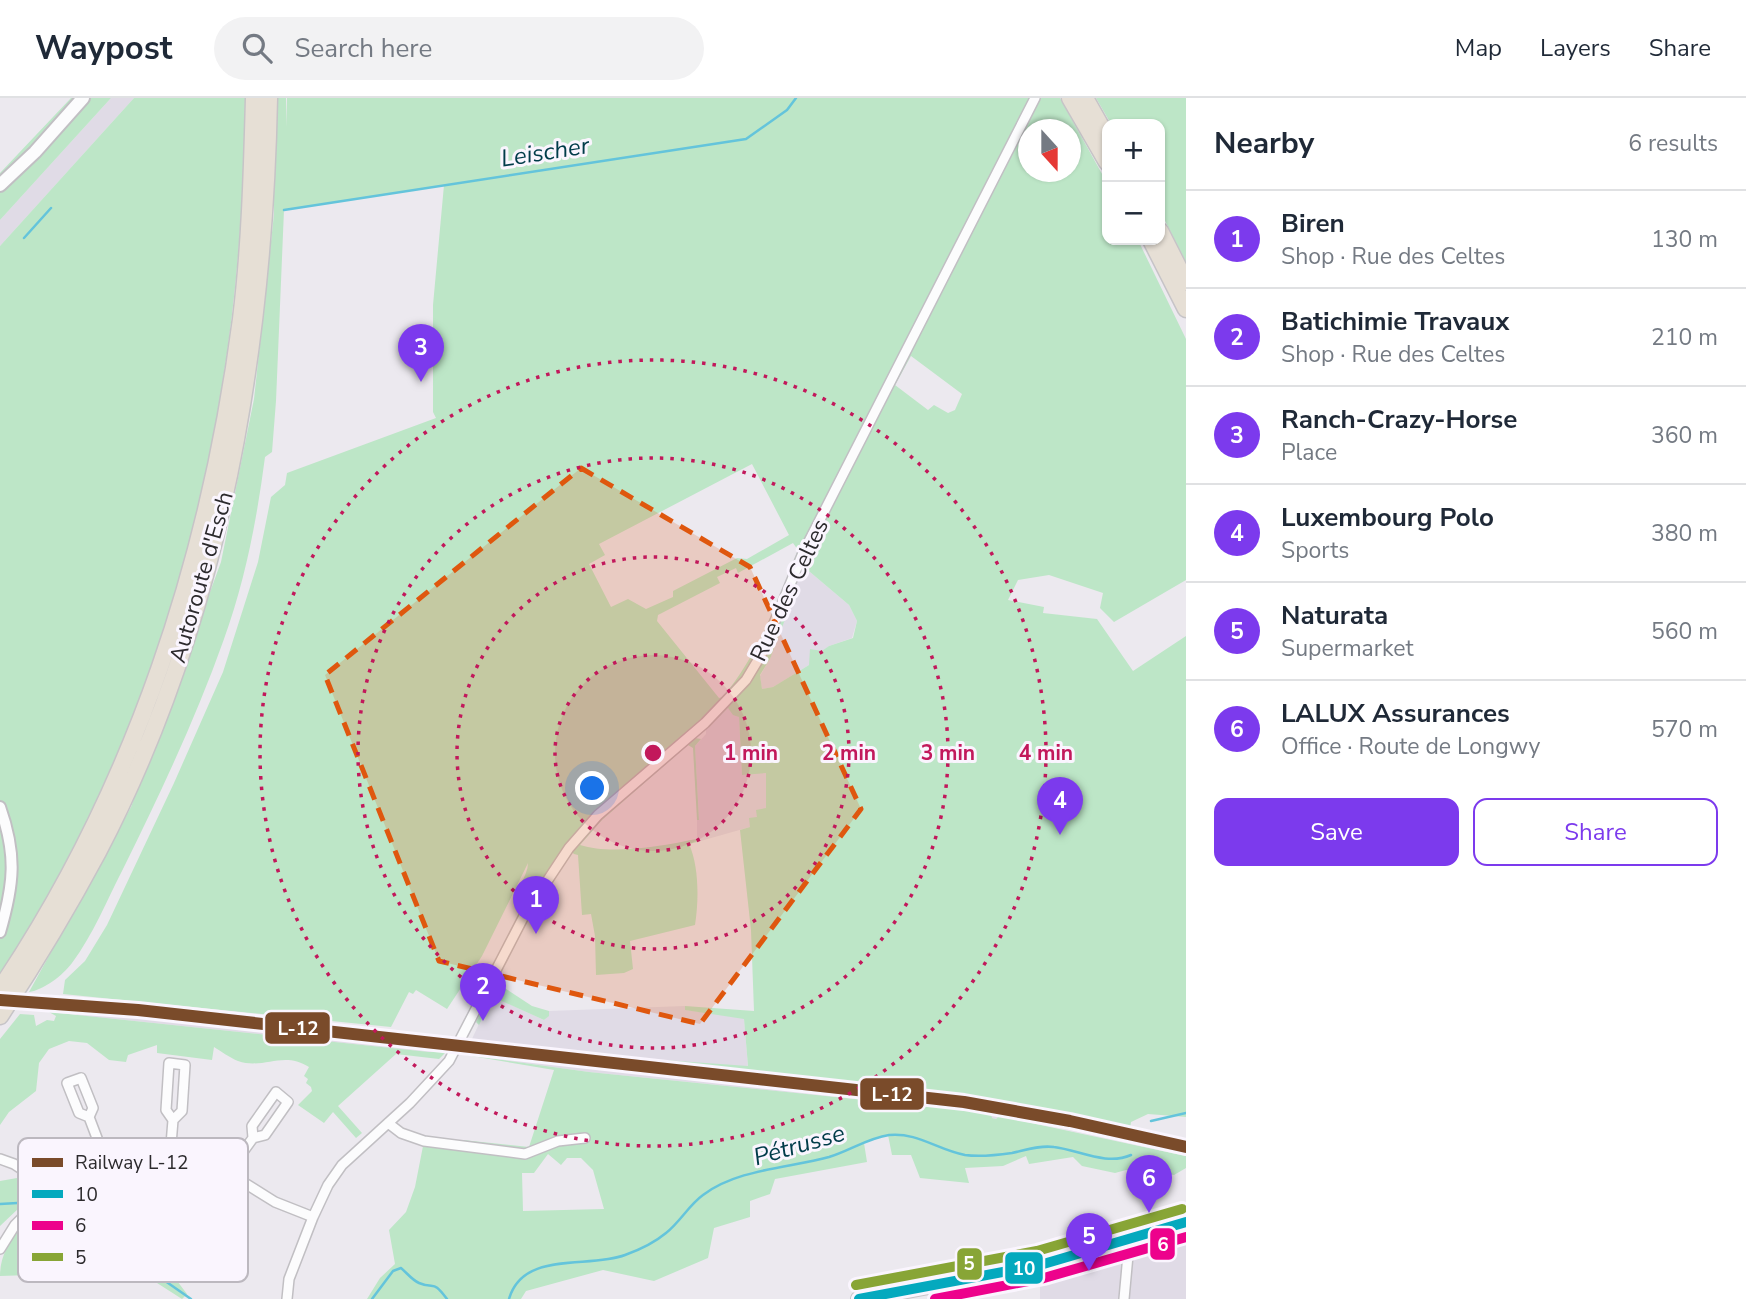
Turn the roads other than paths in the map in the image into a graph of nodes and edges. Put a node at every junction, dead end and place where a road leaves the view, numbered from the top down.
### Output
1 (83, 98) edge
2 (254, 98) edge
3 (269, 98) edge
4 (1035, 98) edge
5 (1070, 98) edge
6 (1085, 98) edge
7 (1102, 128) edge
8 (1102, 153) edge
9 (0, 185) edge
10 (1165, 242) edge
11 (1154, 245) edge
12 (1186, 282) edge
13 (1186, 309) edge
14 (0, 807) edge
15 (0, 932) edge
16 (0, 989) edge
17 (0, 1016) edge
18 (89, 1117) dead end
19 (173, 1120) junction
20 (388, 1123) junction
21 (97, 1138) edge
22 (172, 1138) edge
23 (253, 1138) junction
24 (585, 1138) dead end
25 (248, 1145) edge
26 (0, 1159) edge
27 (18, 1167) edge
28 (248, 1183) edge
29 (313, 1217) junction
30 (18, 1222) edge
31 (1186, 1222) edge
32 (1124, 1242) junction
33 (0, 1249) edge
34 (287, 1299) edge
35 (859, 1299) edge
36 (1124, 1299) edge

1 - 9 main road
2 - 16 highway, Autoroute d'Esch
3 - 17 highway, Autoroute d'Esch
4 - 20 street, Rue des Celtes
5 - 8 highway
6 - 7 highway
10 - 12 highway
11 - 13 highway
14 - 15 street
18 - 21 street
19 - 19 street
19 - 22 street
20 - 24 street
20 - 29 street, Rue des Celtes
23 - 23 street
23 - 25 street
26 - 27 street
28 - 29 street
29 - 34 street, Rue des Celtes
30 - 33 street
31 - 32 main road
32 - 35 main road
32 - 36 street

